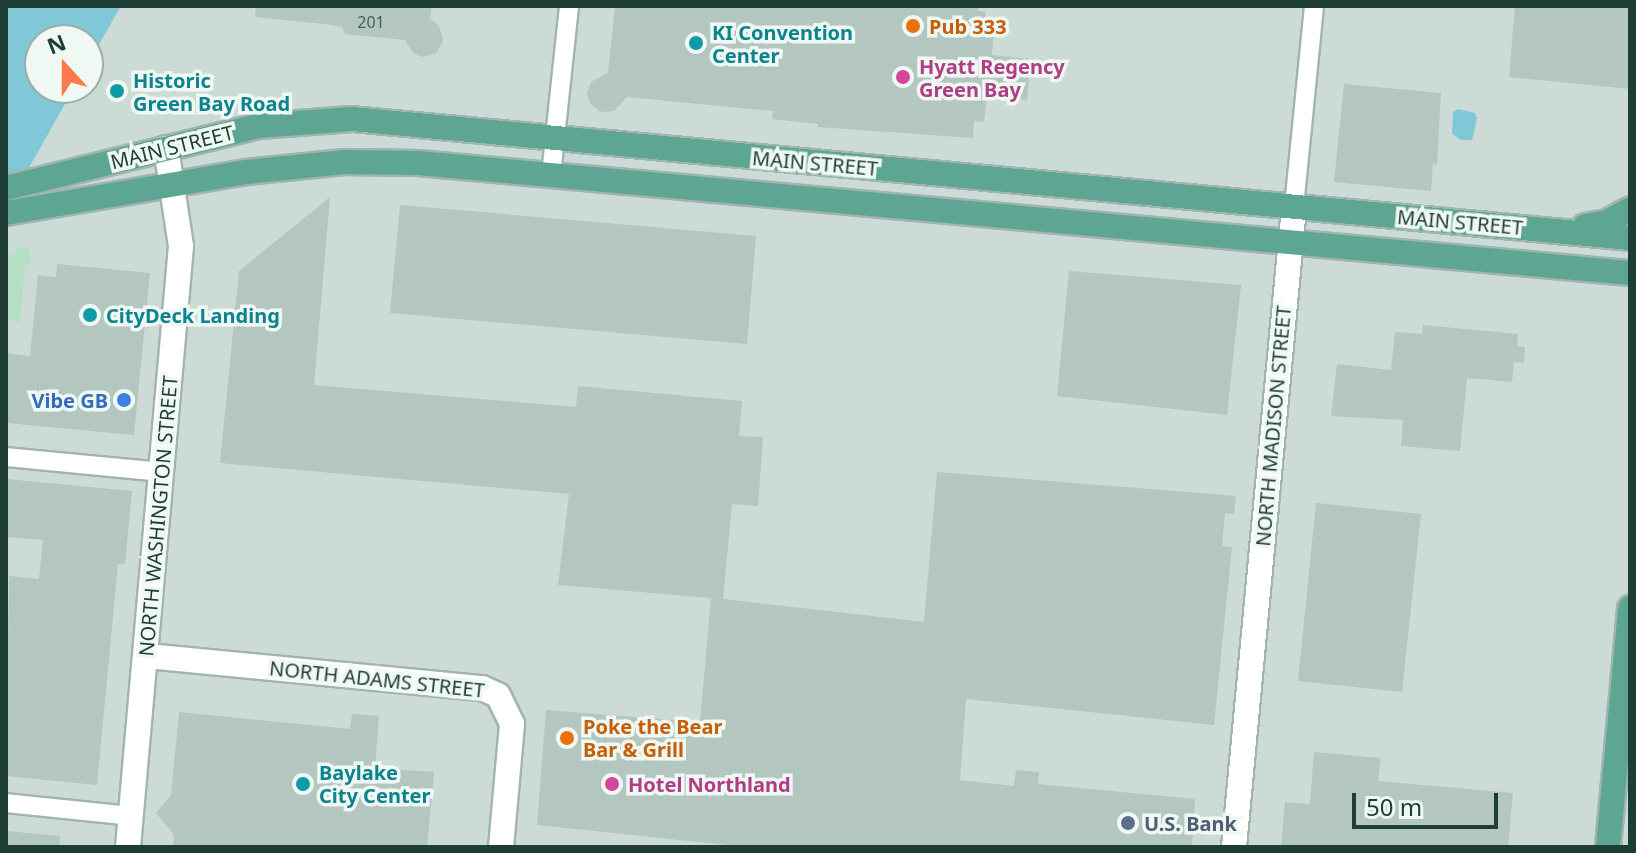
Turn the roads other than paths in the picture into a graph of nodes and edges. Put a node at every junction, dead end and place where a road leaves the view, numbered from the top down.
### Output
1 (569, 6) edge
2 (1314, 6) edge
3 (556, 139) junction
4 (166, 148) junction
5 (551, 175) junction
6 (173, 185) junction
7 (6, 188) edge
8 (1294, 207) junction
9 (1630, 209) edge
10 (6, 213) edge
11 (1554, 230) junction
12 (1630, 238) edge
13 (1289, 243) junction
14 (1630, 273) edge
15 (6, 457) edge
16 (161, 472) junction
17 (1630, 608) edge
18 (147, 656) junction
19 (6, 803) edge
20 (131, 816) junction
21 (128, 847) edge
22 (501, 847) edge
23 (1234, 847) edge
24 (1608, 847) edge

1 - 3 street
2 - 8 street, NORTH MADISON STREET
3 - 4 main road, MAIN STREET
3 - 5 street
3 - 8 main road, MAIN STREET
4 - 6 street, NORTH WASHINGTON STREET
4 - 7 main road, MAIN STREET
5 - 6 main road, MAIN STREET
5 - 13 main road, MAIN STREET
6 - 10 main road, MAIN STREET
6 - 16 street, NORTH WASHINGTON STREET
8 - 11 main road, MAIN STREET
8 - 13 street, NORTH MADISON STREET
9 - 11 main road
11 - 12 main road, MAIN STREET
13 - 14 main road, MAIN STREET
13 - 23 street, NORTH MADISON STREET
15 - 16 street
16 - 18 street, NORTH WASHINGTON STREET
17 - 24 main road
18 - 20 street, NORTH WASHINGTON STREET
18 - 22 street, NORTH ADAMS STREET
19 - 20 street
20 - 21 street, NORTH WASHINGTON STREET

